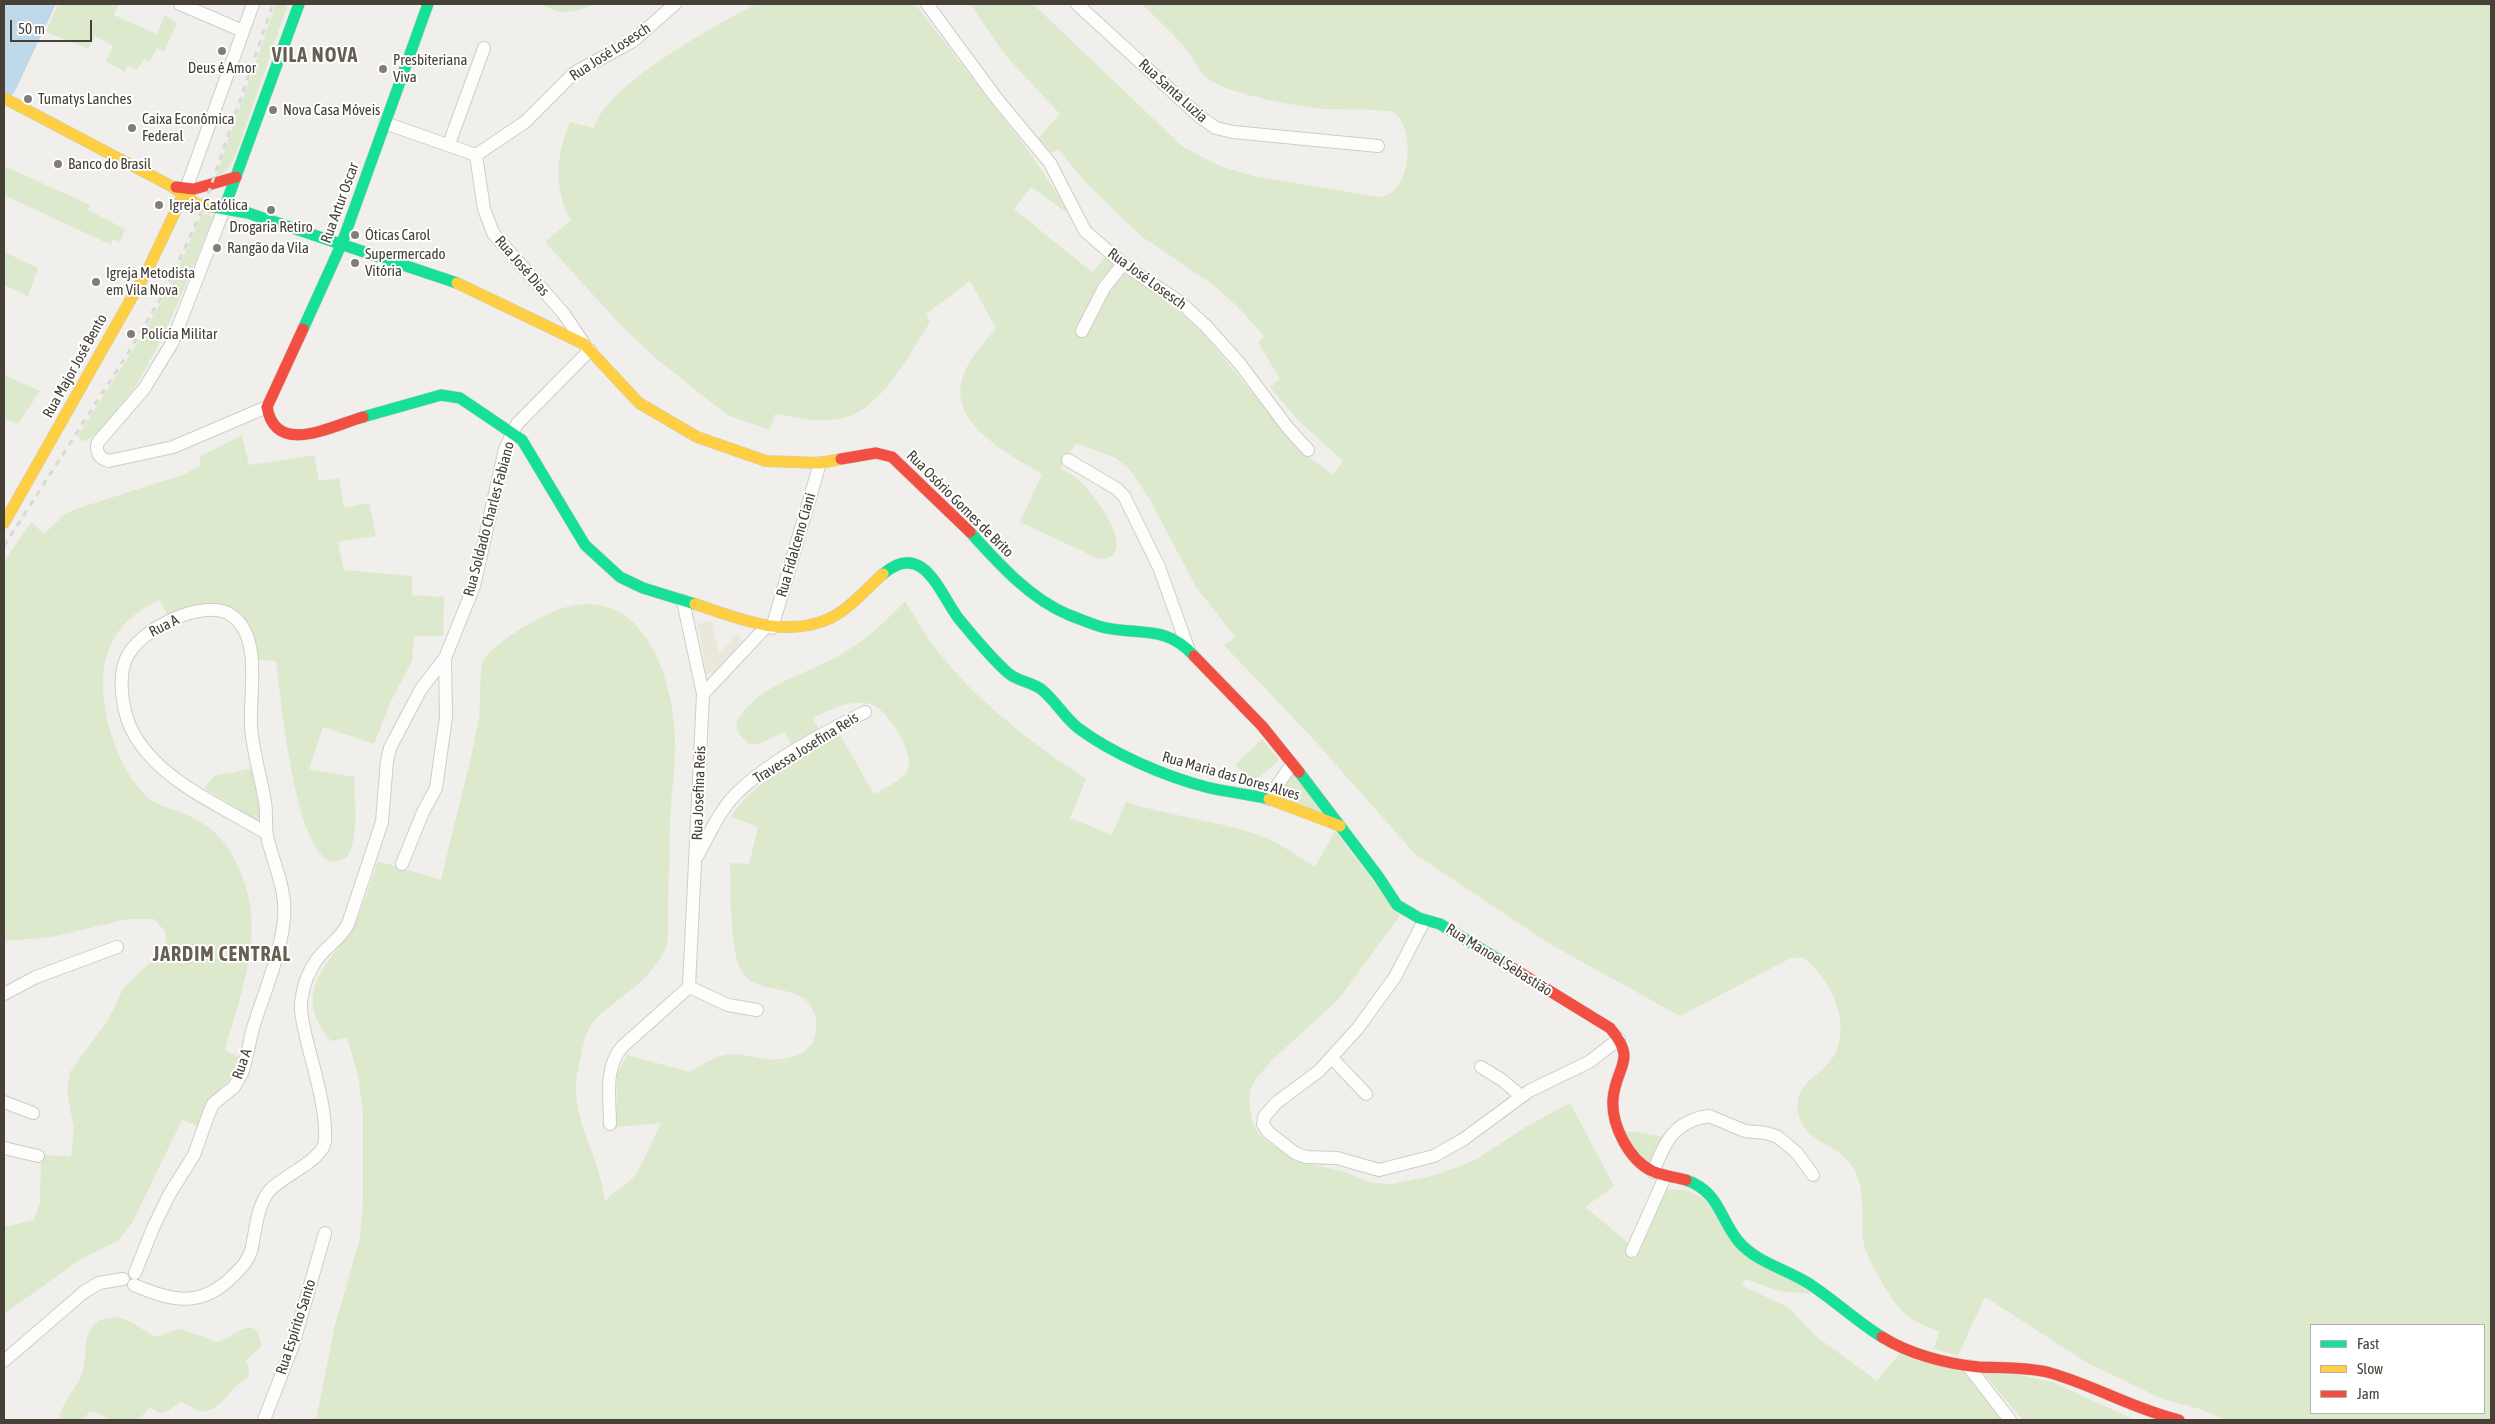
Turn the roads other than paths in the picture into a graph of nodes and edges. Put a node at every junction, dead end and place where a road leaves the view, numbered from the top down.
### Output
1 (180, 4) edge
2 (253, 4) edge
3 (298, 4) edge
4 (428, 4) edge
5 (675, 4) edge
6 (927, 4) edge
7 (1077, 4) edge
8 (242, 32) junction
9 (484, 48) dead end
10 (4, 98) edge
11 (385, 123) junction
12 (449, 144) junction
13 (1378, 146) dead end
14 (476, 155) junction
15 (236, 177) junction
16 (184, 192) junction
17 (224, 209) junction
18 (342, 243) junction
19 (1122, 264) junction
20 (1082, 331) dead end
21 (587, 347) junction
22 (267, 407) junction
23 (512, 432) junction
24 (1308, 450) dead end
25 (1068, 460) dead end
26 (820, 463) junction
27 (4, 523) edge
28 (683, 601) junction
29 (769, 628) junction
30 (1189, 650) junction
31 (445, 658) junction
32 (703, 694) junction
33 (865, 712) dead end
34 (1292, 764) junction
35 (1268, 799) junction
36 (1340, 826) junction
37 (266, 833) junction
38 (697, 858) junction
39 (402, 864) dead end
40 (1424, 920) junction
41 (117, 947) dead end
42 (689, 987) junction
43 (4, 994) edge
44 (757, 1010) dead end
45 (1619, 1039) junction
46 (1332, 1058) junction
47 (1481, 1067) dead end
48 (1366, 1094) dead end
49 (1521, 1096) junction
50 (4, 1102) edge
51 (33, 1113) dead end
52 (610, 1124) dead end
53 (4, 1148) edge
54 (38, 1156) dead end
55 (1659, 1174) junction
56 (1813, 1175) dead end
57 (325, 1233) dead end
58 (1632, 1251) dead end
59 (130, 1279) junction
60 (4, 1360) edge
61 (1962, 1365) junction
62 (264, 1420) edge
63 (2010, 1420) edge
64 (2173, 1420) edge

1 - 8 street
2 - 8 street
3 - 15 street
4 - 11 street, Rua Artur Oscar
5 - 14 street, Rua José Losesch
6 - 19 street, Rua José Losesch
7 - 13 street, Rua Santa Luzia
8 - 16 street
9 - 12 street
10 - 16 street
11 - 12 street
11 - 18 street, Rua Artur Oscar
12 - 14 street
14 - 21 street, Rua José Dias
15 - 16 street
15 - 17 street
16 - 17 street, Rua Osório Gomes de Brito
16 - 27 street, Rua Major José Bento
17 - 18 street, Rua Osório Gomes de Brito
17 - 22 street
18 - 21 street, Rua Osório Gomes de Brito
18 - 22 street, Rua Artur Oscar
19 - 20 street
19 - 24 street, Rua José Losesch
21 - 23 street, Rua Soldado Charles Fabiano
21 - 26 street, Rua Osório Gomes de Brito
22 - 23 street
23 - 28 street
23 - 31 street, Rua Soldado Charles Fabiano
25 - 30 street
26 - 29 street, Rua Fidalceno Ciani
26 - 30 street, Rua Osório Gomes de Brito
28 - 29 street
28 - 32 street, Rua Josefina Reis
29 - 32 street
29 - 35 street, Rua Maria das Dores Alves
30 - 34 street, Rua Osório Gomes de Brito
31 - 39 street, Rua Soldado Charles Fabiano
31 - 59 street
32 - 38 street, Rua Josefina Reis
33 - 38 street, Travessa Josefina Reis
34 - 35 street
34 - 36 street, Rua Osório Gomes de Brito
35 - 36 street, Rua Maria das Dores Alves
36 - 40 street, Rua Manoel Sebastião
37 - 37 street, Rua A
37 - 59 street, Rua A
38 - 42 street, Rua Josefina Reis
40 - 45 street, Rua Manoel Sebastião
40 - 46 street
41 - 43 street
42 - 44 street
42 - 52 street
45 - 49 street
45 - 55 street
46 - 48 street
46 - 49 street
47 - 49 street
50 - 51 street
53 - 54 street
55 - 56 street
55 - 58 street
55 - 61 street
57 - 62 street, Rua Espírito Santo
59 - 60 street
61 - 63 street
61 - 64 street

